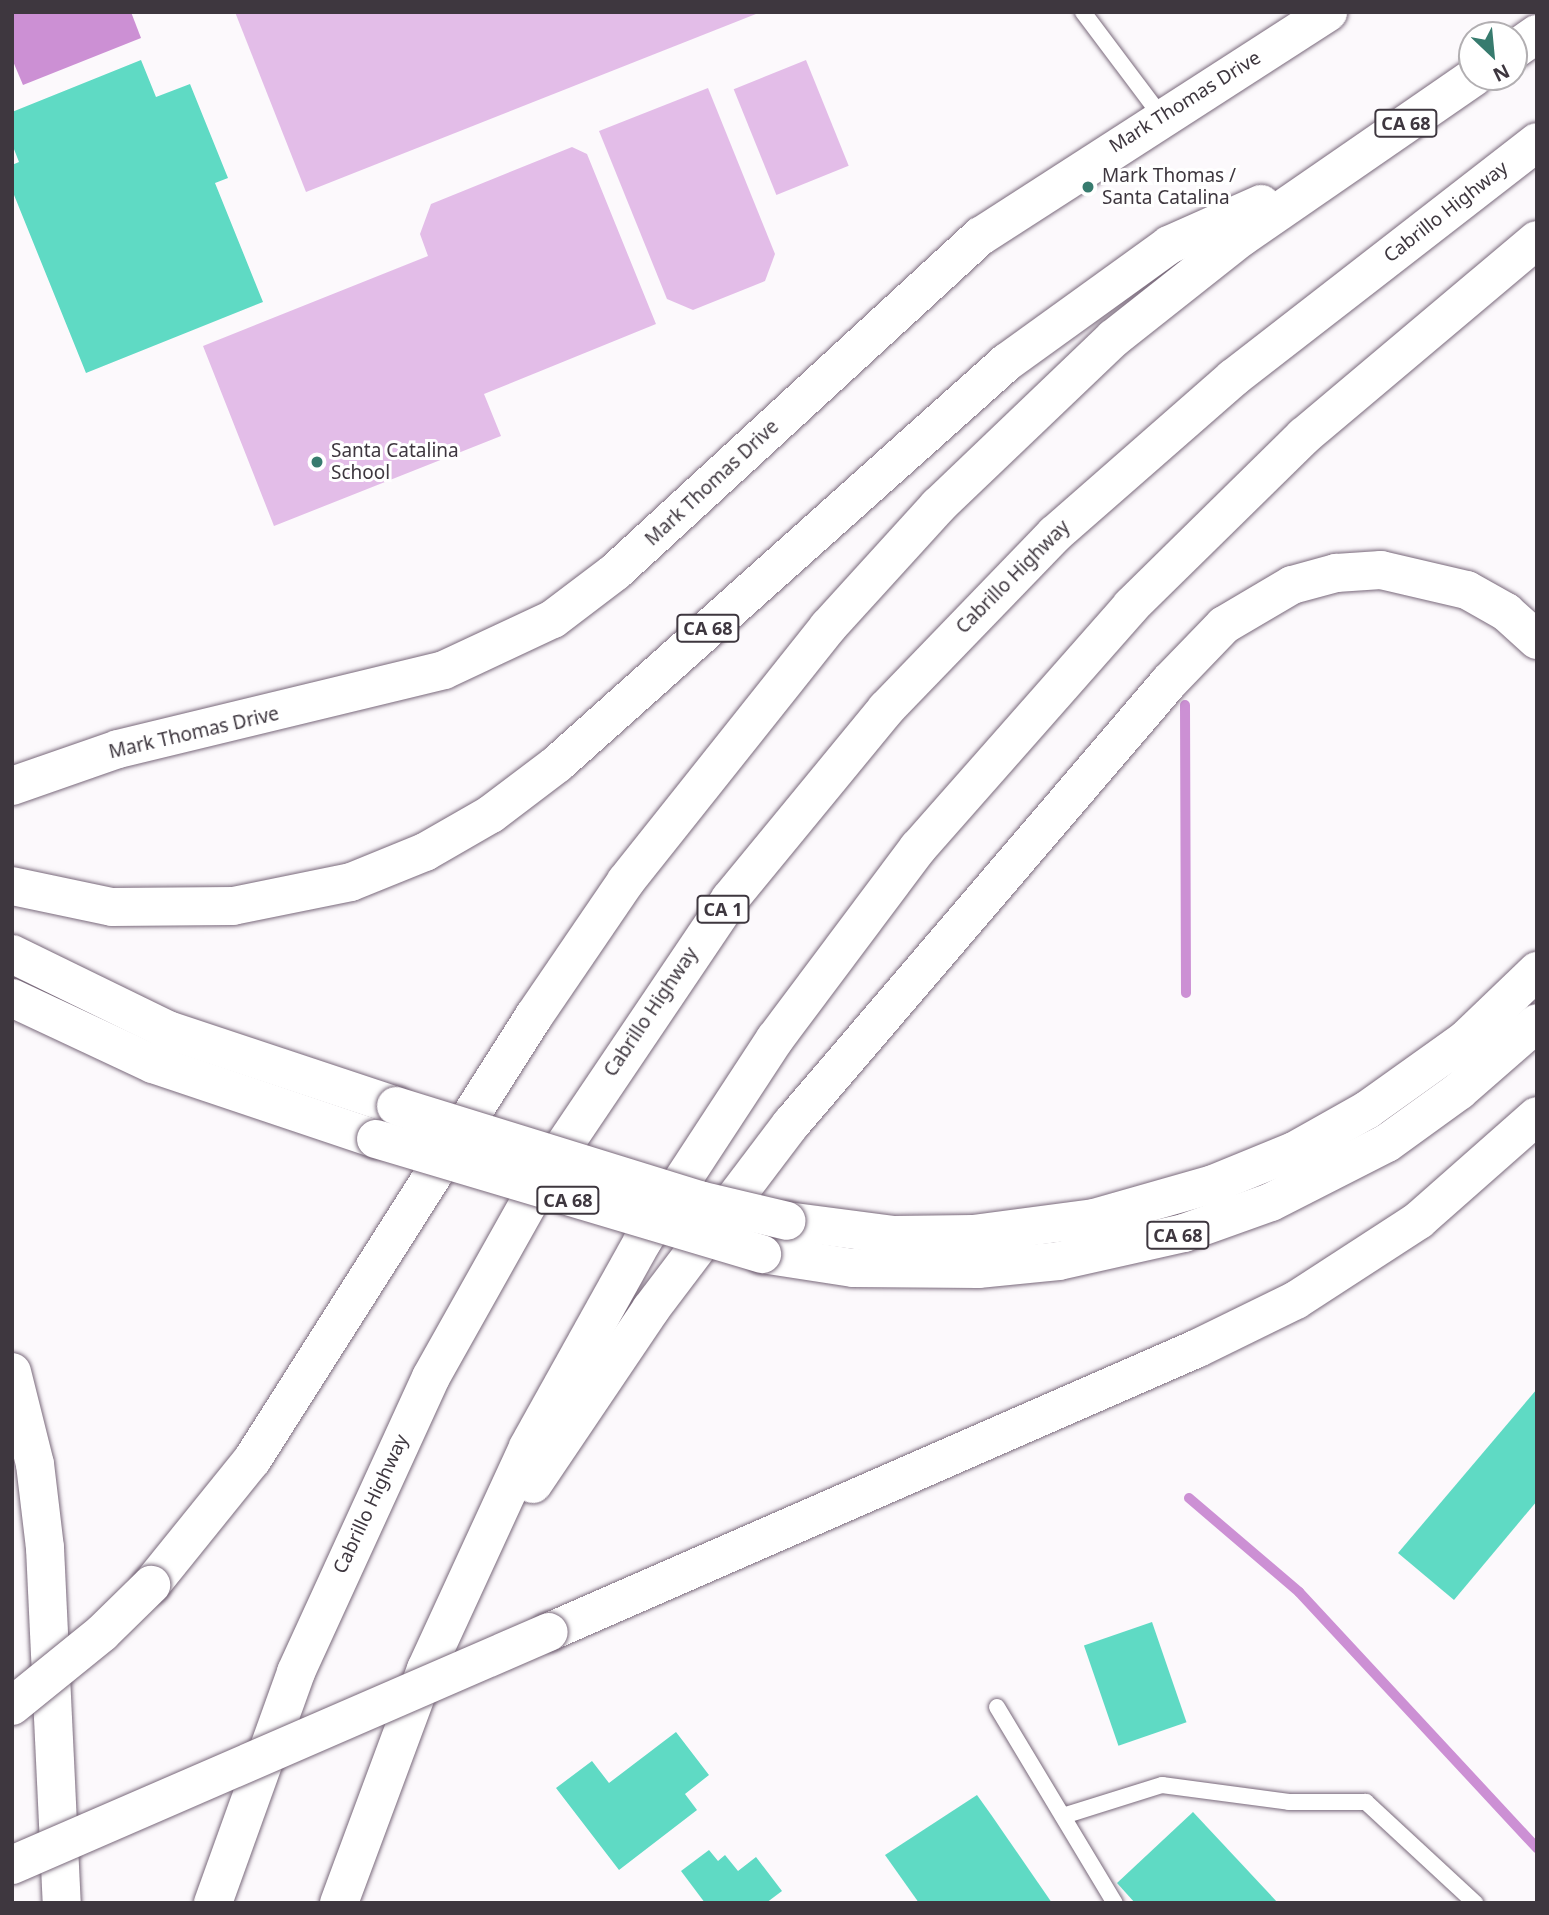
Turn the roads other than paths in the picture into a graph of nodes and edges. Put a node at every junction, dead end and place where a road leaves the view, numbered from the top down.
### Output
1 (1083, 12) edge
2 (1328, 12) edge
3 (1458, 88) edge
4 (1161, 116) junction
5 (1537, 142) edge
6 (1339, 168) junction
7 (1537, 240) edge
8 (1537, 640) edge
9 (12, 786) edge
10 (12, 886) edge
11 (12, 954) edge
12 (1537, 971) edge
13 (12, 998) edge
14 (1537, 1023) edge
15 (1537, 1116) edge
16 (12, 1371) edge
17 (460, 1592) junction
18 (12, 1706) edge
19 (998, 1707) dead end
20 (1063, 1816) junction
21 (12, 1865) edge
22 (62, 1903) edge
23 (214, 1903) edge
24 (339, 1903) edge
25 (1115, 1903) edge
26 (1475, 1903) edge

1 - 4 lane
2 - 4 main road, Mark Thomas Drive
3 - 6 main road, CA 68
4 - 9 main road, Mark Thomas Drive
5 - 23 main road, Cabrillo Highway / CA 1
6 - 10 main road, CA 68
6 - 18 main road, bridge
7 - 17 main road
8 - 17 main road
11 - 12 main road, bridge
13 - 14 main road, CA 68, bridge
15 - 21 main road, bridge
16 - 22 main road
17 - 24 main road
19 - 20 lane
20 - 25 lane
20 - 26 lane

